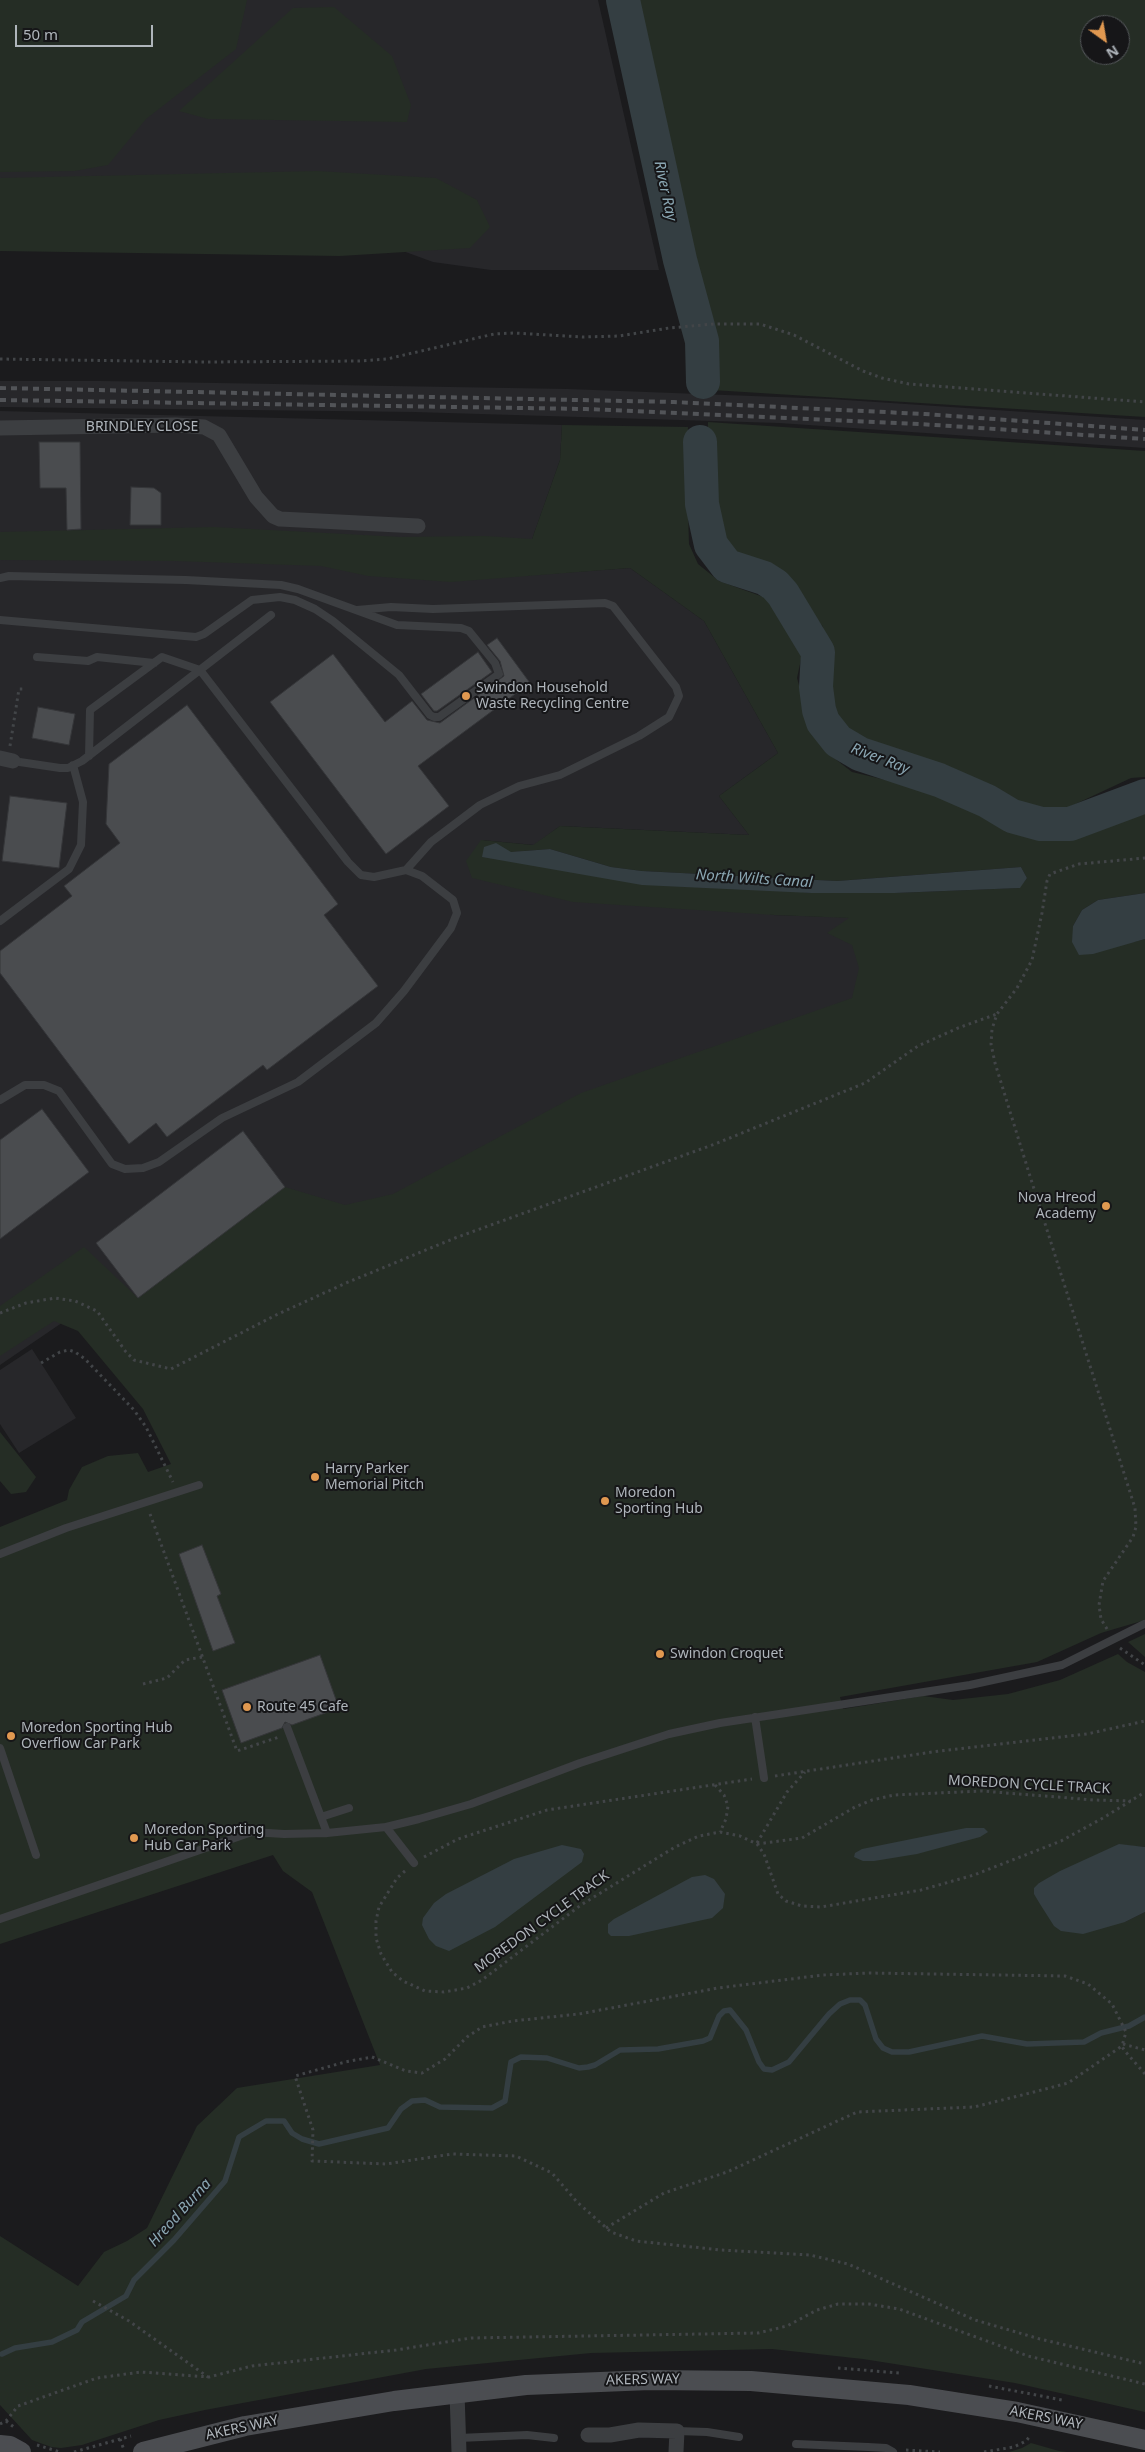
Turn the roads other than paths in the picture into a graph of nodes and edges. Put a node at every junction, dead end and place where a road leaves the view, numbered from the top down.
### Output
1 (0, 428) edge
2 (418, 526) dead end
3 (0, 578) edge
4 (355, 610) junction
5 (271, 615) dead end
6 (0, 620) edge
7 (37, 657) dead end
8 (154, 663) junction
9 (200, 670) junction
10 (7, 755) edge
11 (89, 756) junction
12 (73, 766) junction
13 (406, 870) junction
14 (0, 921) edge
15 (0, 1100) edge
16 (199, 1485) dead end
17 (0, 1554) edge
18 (1144, 1624) edge
19 (755, 1717) junction
20 (288, 1730) road end
21 (0, 1748) edge
22 (764, 1778) road end
23 (348, 1808) dead end
24 (321, 1817) junction
25 (386, 1826) junction
26 (327, 1834) junction
27 (36, 1855) dead end
28 (414, 1864) road end
29 (0, 1919) edge
30 (456, 2392) junction
31 (677, 2431) junction
32 (588, 2435) dead end
33 (739, 2437) dead end
34 (554, 2438) dead end
35 (1145, 2440) edge
36 (796, 2444) dead end
37 (0, 2445) edge
38 (459, 2445) edge
39 (21, 2452) edge
40 (143, 2452) edge
41 (676, 2452) edge
42 (893, 2452) edge

1 - 2 street, BRINDLEY CLOSE
3 - 4 lane
4 - 6 lane
4 - 13 lane
5 - 9 lane
7 - 8 lane
8 - 9 lane
8 - 11 lane
9 - 11 lane
9 - 13 lane
10 - 12 lane
11 - 12 lane
12 - 14 lane
13 - 15 lane
16 - 17 lane
18 - 19 lane
19 - 22 lane
19 - 25 lane
20 - 24 lane
21 - 27 lane
23 - 24 lane
24 - 26 lane
25 - 26 lane
25 - 28 lane
26 - 29 lane
30 - 35 main road, AKERS WAY
30 - 38 street
30 - 40 main road, AKERS WAY
31 - 32 street
31 - 33 lane
31 - 41 street
34 - 38 lane
36 - 42 lane
37 - 39 main road

